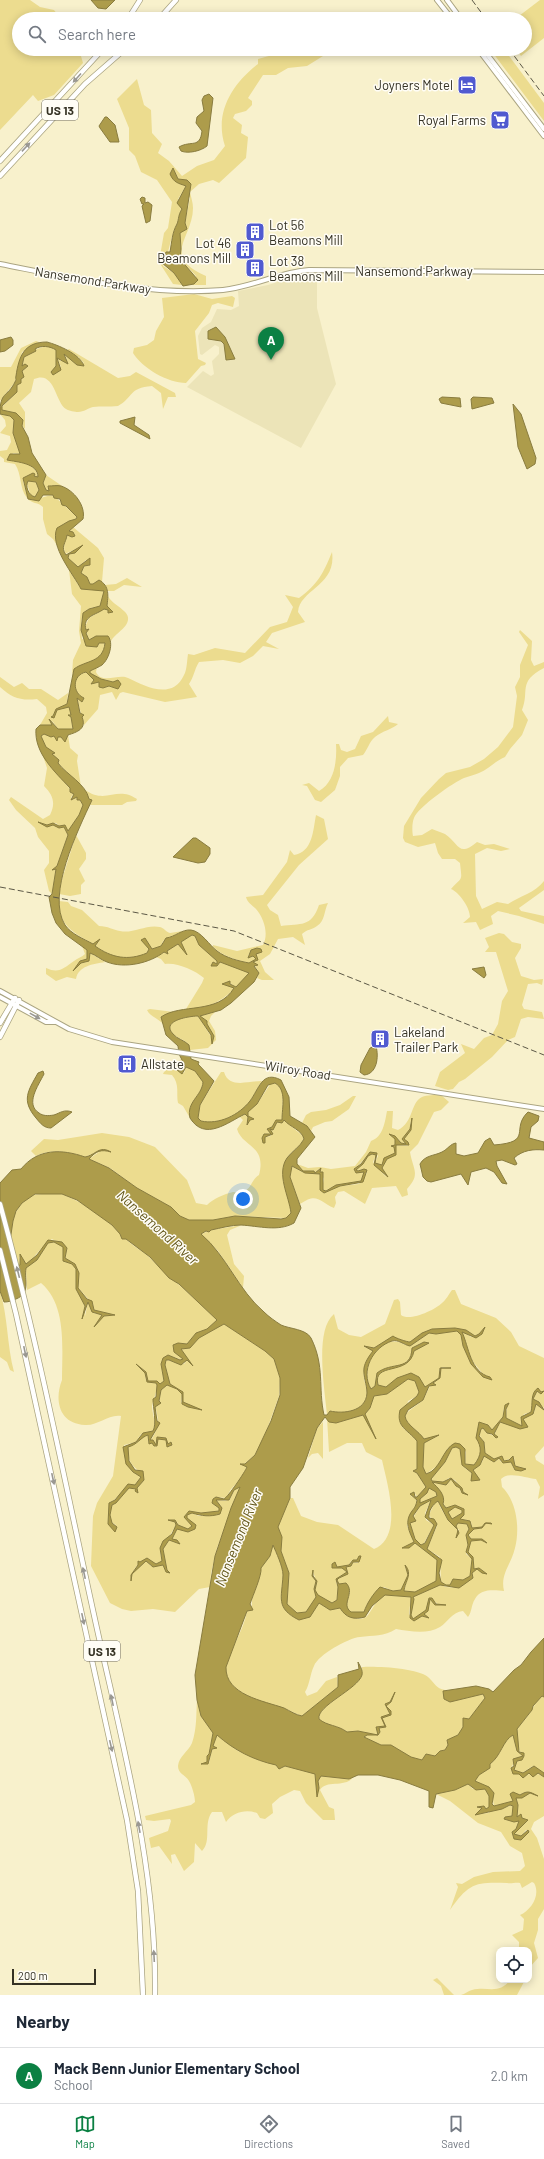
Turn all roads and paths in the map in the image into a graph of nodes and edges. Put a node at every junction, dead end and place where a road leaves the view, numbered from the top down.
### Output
1 (140, 0) edge
2 (176, 0) edge
3 (437, 0) edge
4 (447, 0) edge
5 (132, 12) edge
6 (165, 12) edge
7 (446, 12) edge
8 (456, 12) edge
9 (97, 56) edge
10 (117, 56) edge
11 (483, 56) edge
12 (488, 56) edge
13 (544, 129) edge
14 (544, 136) edge
15 (0, 161) edge
16 (0, 176) edge
17 (0, 264) edge
18 (544, 272) edge
19 (0, 991) edge
20 (0, 997) edge
21 (17, 999) junction
22 (14, 1004) junction
23 (55, 1022) junction
24 (0, 1023) edge
25 (0, 1037) edge
26 (544, 1108) edge
27 (0, 1204) edge
28 (0, 1250) edge
29 (143, 1995) edge
30 (155, 1995) edge

1 - 5 highway
2 - 6 highway
3 - 7 main road
4 - 8 main road
9 -> 15 highway, US 13
16 -> 10 highway, US 13
11 - 14 main road
12 - 13 main road
17 - 18 main road, Nansemond Parkway
19 - 21 main road, Wilroy Road
20 - 22 main road, Wilroy Road
21 - 22 highway
21 - 23 main road, Wilroy Road
22 -> 23 main road, Wilroy Road
22 - 24 highway
22 - 25 highway
23 - 26 main road, Wilroy Road
30 -> 27 highway, US 13
28 -> 29 highway, US 13

